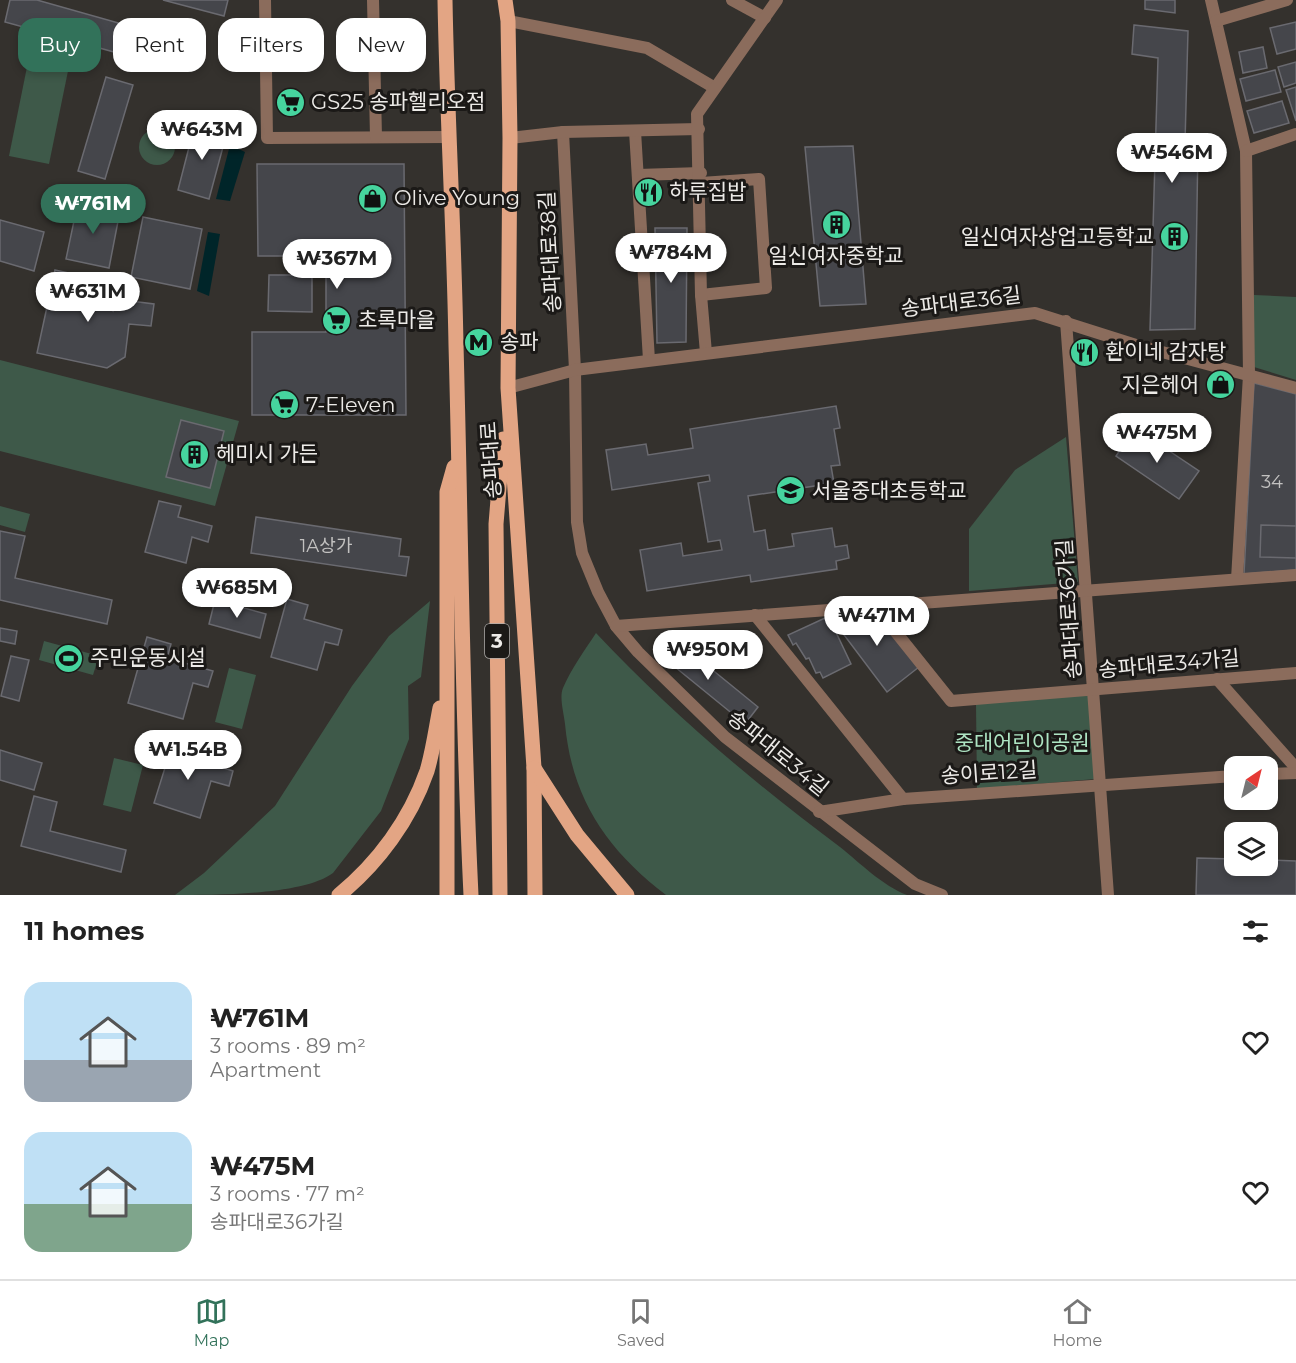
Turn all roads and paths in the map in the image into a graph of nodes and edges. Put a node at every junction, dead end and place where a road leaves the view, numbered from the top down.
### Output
1 (265, 0) edge
2 (373, 0) edge
3 (445, 0) edge
4 (505, 0) edge
5 (732, 0) edge
6 (777, 0) edge
7 (1211, 0) edge
8 (1287, 0) edge
9 (765, 18) junction
10 (508, 21) junction
11 (1216, 21) junction
12 (715, 88) junction
13 (699, 129) junction
14 (636, 131) junction
15 (563, 132) junction
16 (1296, 134) edge
17 (376, 137) junction
18 (449, 137) junction
19 (510, 138) junction
20 (1246, 151) junction
21 (638, 175) junction
22 (701, 178) junction
23 (701, 295) junction
24 (1066, 321) junction
25 (706, 353) junction
26 (649, 360) junction
27 (575, 370) junction
28 (1249, 375) junction
29 (508, 388) junction
30 (1296, 388) edge
31 (459, 449) junction
32 (1296, 575) edge
33 (1237, 579) junction
34 (1087, 590) junction
35 (875, 606) junction
36 (755, 615) junction
37 (616, 626) junction
38 (1296, 673) edge
39 (446, 678) junction
40 (1217, 680) junction
41 (1094, 689) junction
42 (534, 768) junction
43 (1296, 770) edge
44 (1278, 773) edge
45 (1224, 777) edge
46 (1101, 784) junction
47 (903, 799) junction
48 (819, 812) junction
49 (339, 895) edge
50 (447, 895) edge
51 (471, 895) edge
52 (500, 895) edge
53 (535, 895) edge
54 (627, 895) edge
55 (942, 895) edge
56 (1108, 895) edge

1 - 17 street
2 - 17 street
3 - 18 main road, 송파대로 / 3
4 - 10 main road, 송파대로 / 3
5 - 9 street
6 - 9 street
7 - 11 street
8 - 11 street
9 - 12 street
10 - 12 street
10 - 19 main road, 송파대로 / 3
11 - 20 street
12 - 13 street
13 - 14 street
13 - 22 street
14 - 15 street
14 - 21 street
15 - 19 street
15 - 27 street, 송파대로38길
16 - 20 street
17 - 18 street
18 - 31 main road, 송파대로 / 3
19 - 29 main road, 송파대로 / 3
20 - 28 street
21 - 22 street
21 - 26 street
22 - 23 street
22 - 23 street
23 - 25 street
24 - 25 street, 송파대로36길
24 - 28 street, 송파대로36길
24 - 34 street, 송파대로36가길
25 - 26 street, 송파대로36길
26 - 27 street, 송파대로36길
27 - 29 street, 송파대로36길
27 - 37 street, 송파대로34길
28 - 30 street, 송파대로36길
28 - 33 street
29 - 42 main road, 송파대로
29 - 52 main road, 3
31 - 39 main road
31 - 51 main road, 3
32 - 33 street
33 - 34 street
34 - 35 street
34 - 41 street, 송파대로36가길
35 - 36 street
35 - 41 street, 송파대로34가길
36 - 37 street
36 - 47 street
37 - 48 street, 송파대로34길
38 - 40 street, 송파대로34가길
39 - 49 main road
39 - 50 main road
40 - 41 street, 송파대로34가길
40 - 43 street
41 - 46 street, 송파대로36가길
42 - 53 main road, 송파대로
42 - 54 main road
43 - 44 street
45 - 46 street, 송이로12길
46 - 47 street, 송이로12길
46 - 56 street, 송파대로36가길
47 - 48 street, 송이로12길
48 - 55 street, 송파대로34길

